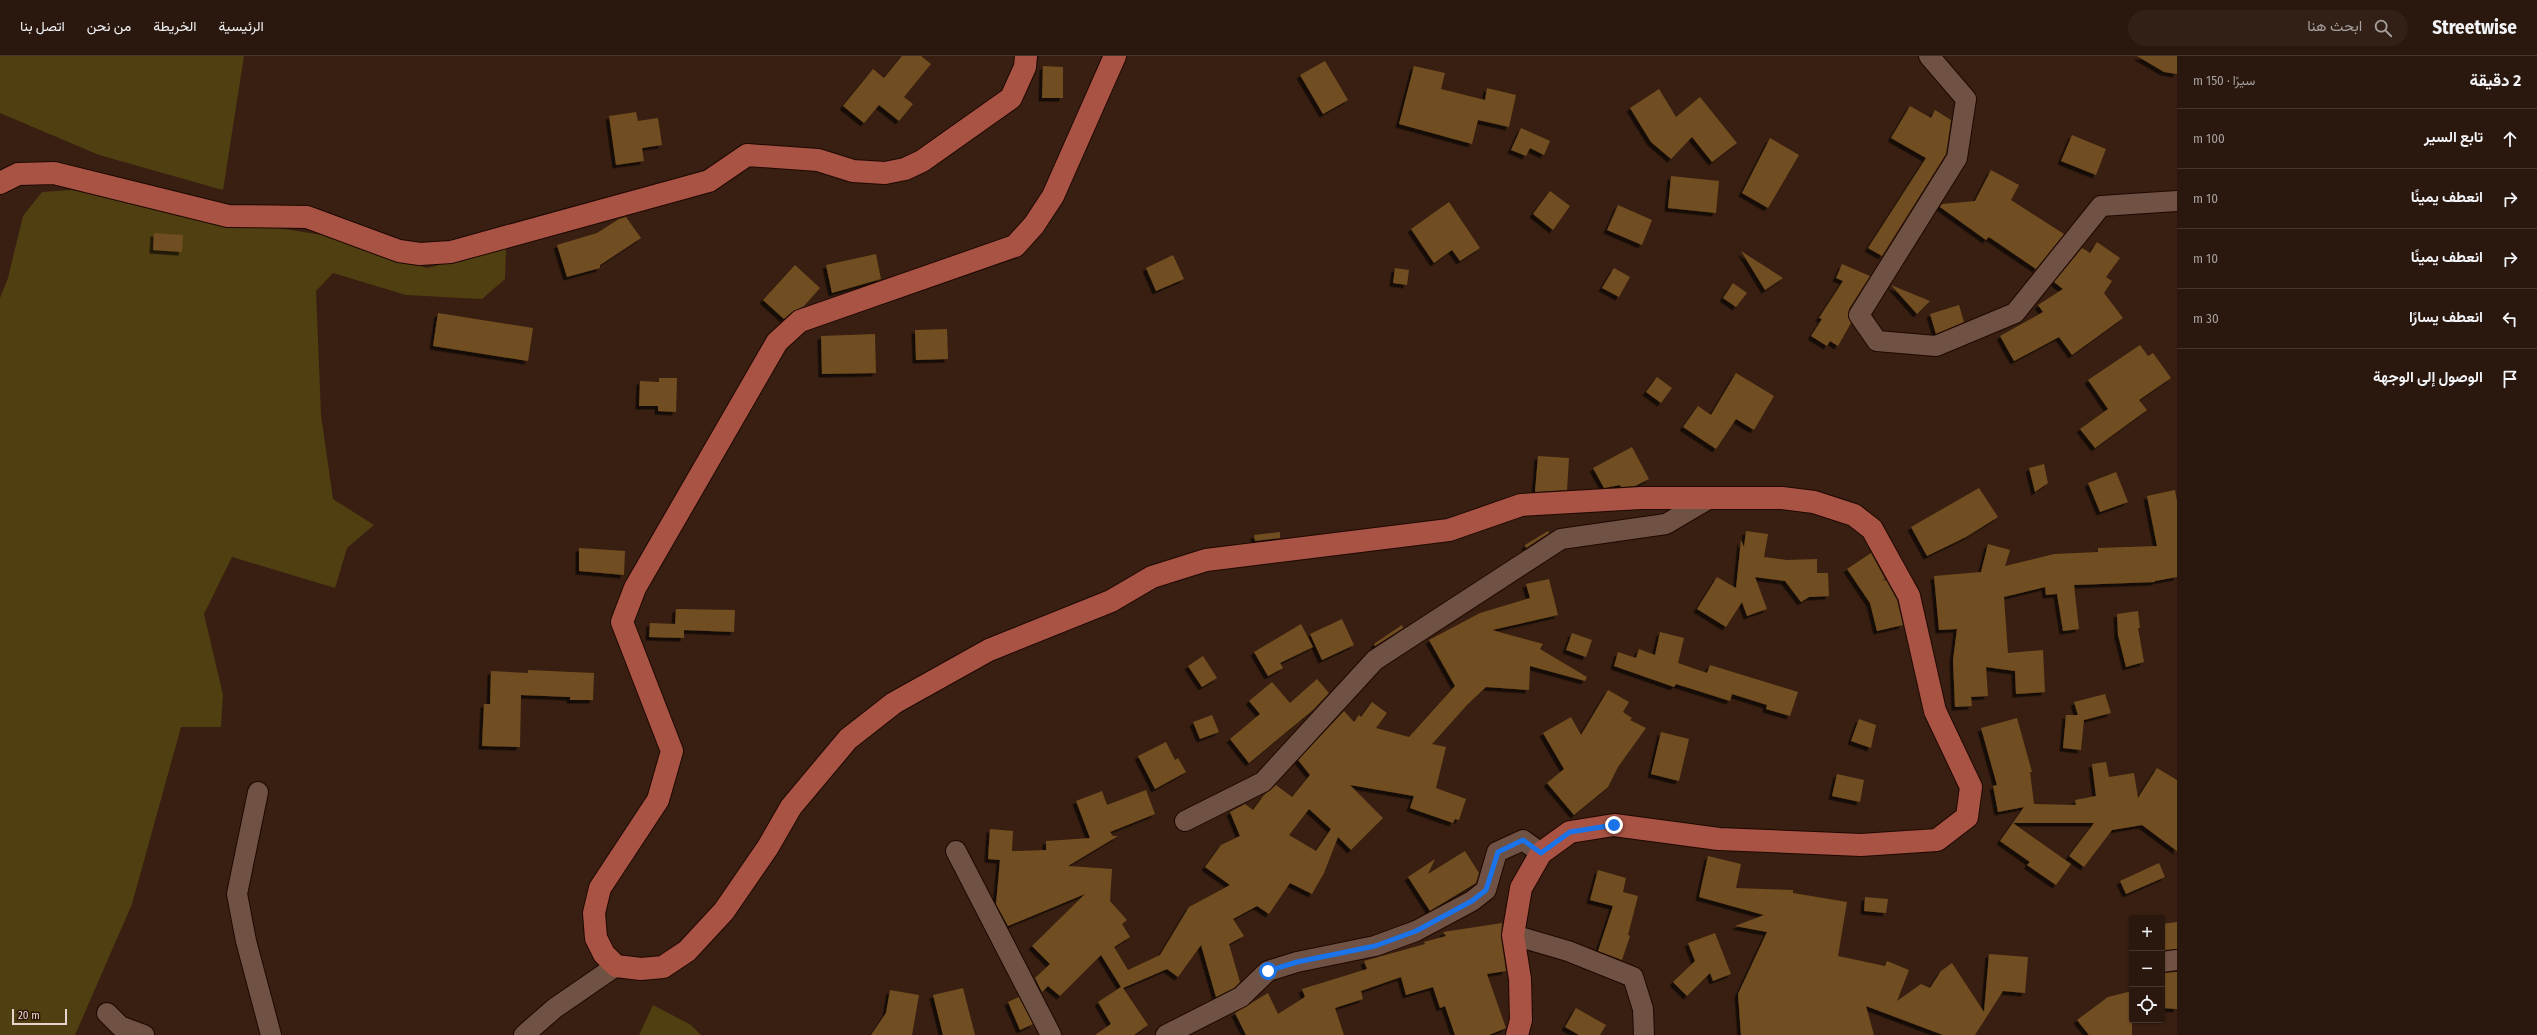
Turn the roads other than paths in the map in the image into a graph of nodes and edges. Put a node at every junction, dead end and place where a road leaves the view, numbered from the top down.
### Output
1 (1026, 56) edge
2 (1115, 56) edge
3 (1929, 56) edge
4 (0, 183) edge
5 (2177, 201) edge
6 (1710, 498) junction
7 (258, 792) dead end
8 (1185, 821) dead end
9 (956, 851) dead end
10 (1541, 853) junction
11 (1513, 935) junction
12 (2177, 960) edge
13 (2165, 962) edge
14 (616, 966) junction
15 (107, 1013) dead end
16 (144, 1035) edge
17 (271, 1035) edge
18 (524, 1035) edge
19 (1051, 1035) edge
20 (1166, 1035) edge
21 (1517, 1035) edge
22 (1644, 1035) edge

1 - 4 main road
2 - 14 main road
3 - 5 street
6 - 8 street
6 - 10 main road
6 - 14 main road
7 - 17 street
9 - 19 street
10 - 11 main road
10 - 20 street
11 - 21 main road
11 - 22 street
12 - 13 street
14 - 18 street
15 - 16 street

